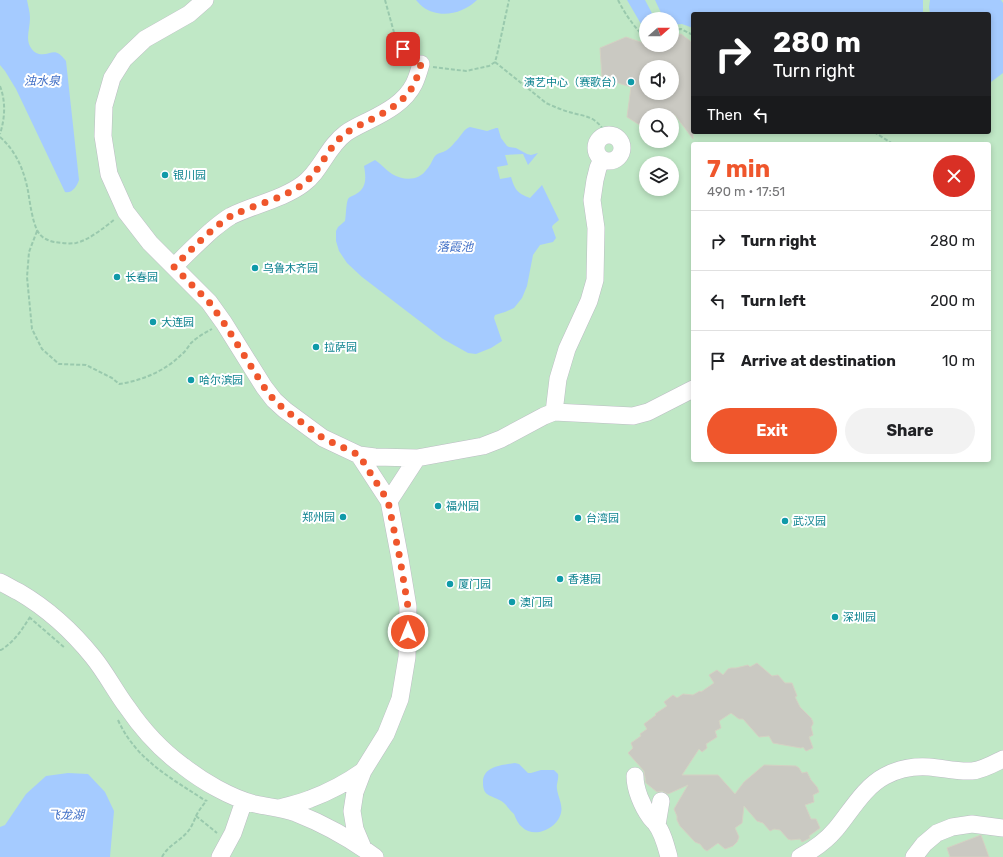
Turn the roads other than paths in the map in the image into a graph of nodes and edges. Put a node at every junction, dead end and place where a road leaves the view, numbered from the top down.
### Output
1 (205, 0) edge
2 (421, 64) road end
3 (606, 135) road end
4 (174, 267) junction
5 (691, 390) edge
6 (554, 412) junction
7 (359, 455) junction
8 (417, 458) junction
9 (388, 501) junction
10 (0, 582) edge
11 (1003, 760) edge
12 (363, 771) junction
13 (635, 776) dead end
14 (244, 801) junction
15 (661, 801) dead end
16 (280, 808) junction
17 (657, 825) junction
18 (1003, 828) edge
19 (369, 852) edge
20 (220, 857) edge
21 (669, 857) edge
22 (800, 857) edge
23 (914, 857) edge

1 - 4 street
2 - 4 street
3 - 6 street
4 - 7 street
5 - 6 street
6 - 8 street
7 - 8 street
7 - 9 street
8 - 9 street
9 - 12 street
10 - 14 street
11 - 22 street
12 - 16 street
12 - 19 street
13 - 17 street
14 - 16 street
14 - 20 street
15 - 17 street
16 - 19 street
17 - 21 street
18 - 23 street

